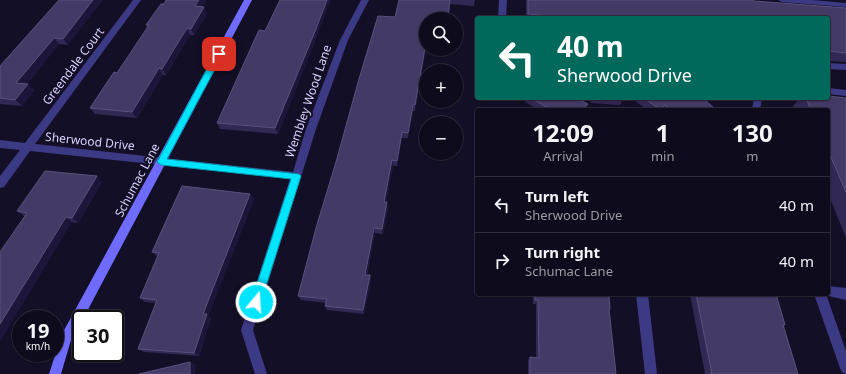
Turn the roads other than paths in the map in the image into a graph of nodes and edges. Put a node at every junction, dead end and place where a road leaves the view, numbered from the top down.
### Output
1 (137, 0) edge
2 (248, 0) edge
3 (365, 0) edge
4 (503, 0) edge
5 (782, 0) edge
6 (846, 5) edge
7 (502, 16) edge
8 (830, 66) edge
9 (846, 67) edge
10 (830, 91) edge
11 (846, 93) edge
12 (0, 144) edge
13 (28, 147) junction
14 (161, 162) junction
15 (296, 176) junction
16 (0, 184) edge
17 (830, 292) edge
18 (846, 294) edge
19 (642, 296) edge
20 (821, 296) edge
21 (846, 368) edge
22 (55, 374) edge
23 (261, 374) edge
24 (651, 374) edge

1 - 13 street, Greendale Court
2 - 14 street, Schumac Lane
3 - 15 street, Wembley Wood Lane
4 - 7 street
5 - 6 street
8 - 9 street
10 - 11 street
12 - 13 street, Sherwood Drive
13 - 14 street, Sherwood Drive
13 - 16 street, Greendale Court
14 - 15 street, Sherwood Drive
14 - 22 street, Schumac Lane
15 - 23 street, Wembley Wood Lane
17 - 18 street
19 - 24 street
20 - 21 street

